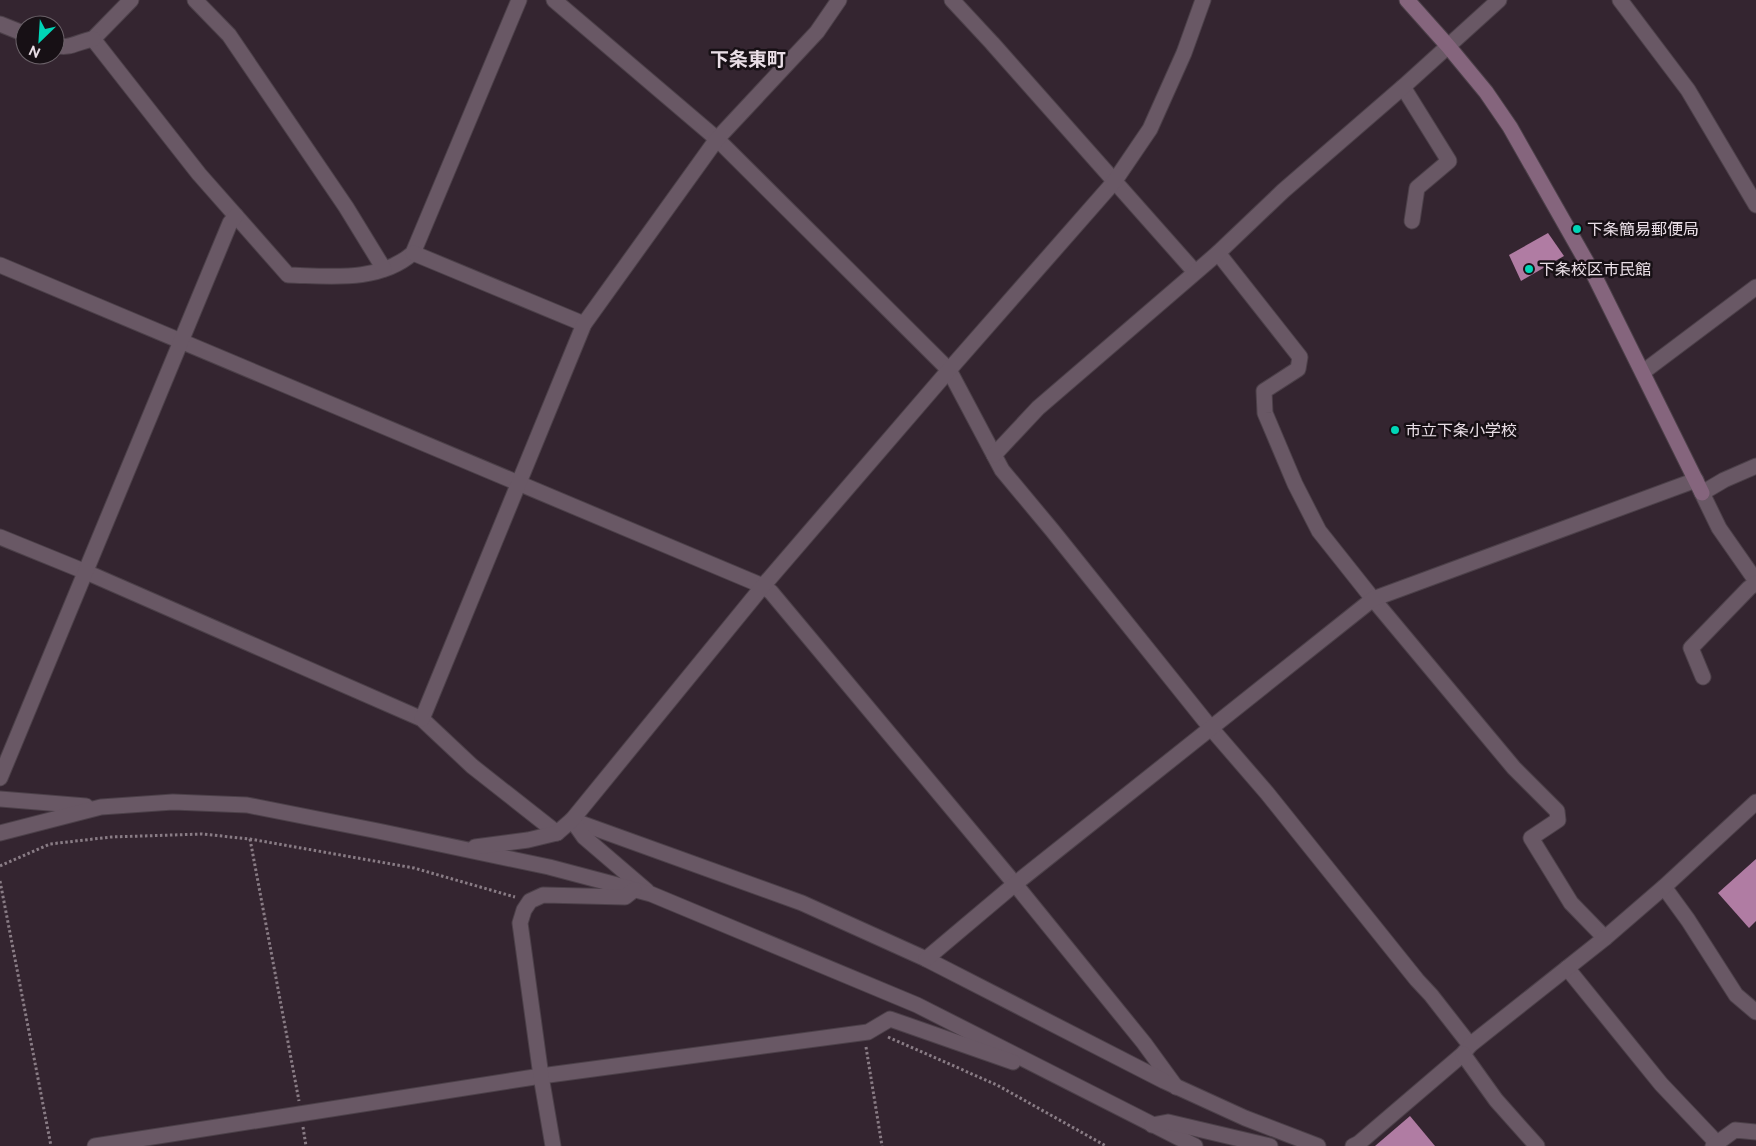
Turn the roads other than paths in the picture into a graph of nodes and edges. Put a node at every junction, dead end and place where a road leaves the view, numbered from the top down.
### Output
1 (131, 0) edge
2 (195, 0) edge
3 (519, 0) edge
4 (554, 0) edge
5 (839, 0) edge
6 (952, 0) edge
7 (1203, 0) edge
8 (1407, 0) edge
9 (1620, 0) edge
10 (1497, 1) edge
11 (0, 24) edge
12 (15, 30) edge
13 (93, 39) junction
14 (65, 46) edge
15 (1448, 46) junction
16 (1404, 87) junction
17 (717, 139) junction
18 (1114, 182) junction
19 (1756, 205) edge
20 (236, 216) junction
21 (1412, 221) dead end
22 (413, 253) junction
23 (1218, 253) junction
24 (0, 265) edge
25 (384, 269) junction
26 (1195, 272) junction
27 (1756, 287) edge
28 (584, 324) junction
29 (181, 342) junction
30 (949, 370) junction
31 (1643, 372) junction
32 (994, 455) junction
33 (1756, 466) edge
34 (518, 483) junction
35 (1699, 486) junction
36 (0, 537) edge
37 (86, 572) junction
38 (1756, 582) edge
39 (764, 586) junction
40 (1373, 599) junction
41 (1703, 677) dead end
42 (422, 719) junction
43 (1210, 727) junction
44 (0, 778) edge
45 (0, 799) edge
46 (1756, 802) edge
47 (101, 807) junction
48 (572, 820) junction
49 (0, 833) edge
50 (557, 833) junction
51 (465, 849) junction
52 (1015, 884) junction
53 (1664, 888) junction
54 (634, 890) junction
55 (651, 894) junction
56 (1605, 938) junction
57 (926, 959) junction
58 (1566, 968) junction
59 (1756, 1012) edge
60 (1466, 1050) junction
61 (1034, 1065) junction
62 (541, 1076) junction
63 (1176, 1086) junction
64 (1152, 1125) junction
65 (1756, 1132) edge
66 (1714, 1144) edge
67 (95, 1146) edge
68 (553, 1146) edge
69 (1195, 1146) edge
70 (1270, 1146) edge
71 (1318, 1146) edge
72 (1353, 1146) edge
73 (1537, 1146) edge

1 - 13 street
2 - 25 street
3 - 22 street
4 - 17 street
5 - 17 street
6 - 18 street
7 - 18 street
8 - 15 street
9 - 19 street
10 - 15 street
11 - 12 street
13 - 14 street
13 - 20 street
15 - 16 street
15 - 31 street
16 - 21 street
16 - 23 street
17 - 28 street
17 - 30 street
18 - 26 street
18 - 30 street
20 - 25 street
20 - 29 street
22 - 25 street
22 - 28 street
23 - 26 street
23 - 40 street
24 - 29 street
26 - 32 street
27 - 31 street
28 - 34 street
29 - 34 street
29 - 37 street
30 - 32 street
30 - 39 street
31 - 35 street
32 - 43 street
33 - 35 street
34 - 39 street
34 - 42 street
35 - 38 street
35 - 40 street
36 - 37 street
37 - 42 street
37 - 44 street
38 - 41 street
39 - 48 street
39 - 52 street
40 - 43 street
40 - 56 street
42 - 50 street
43 - 52 street
43 - 60 street
45 - 47 street
46 - 53 street
47 - 49 street
47 - 51 street
48 - 50 street
48 - 55 street
48 - 57 street
50 - 51 street
51 - 54 street
52 - 57 street
52 - 63 street
53 - 56 street
53 - 59 street
54 - 55 street
54 - 62 street
55 - 61 street
56 - 58 street
57 - 63 street
58 - 60 street
58 - 66 street
60 - 72 street
60 - 73 street
61 - 62 street
61 - 64 street
62 - 67 street
62 - 68 street
63 - 71 street
64 - 69 street
64 - 70 street
65 - 66 street

